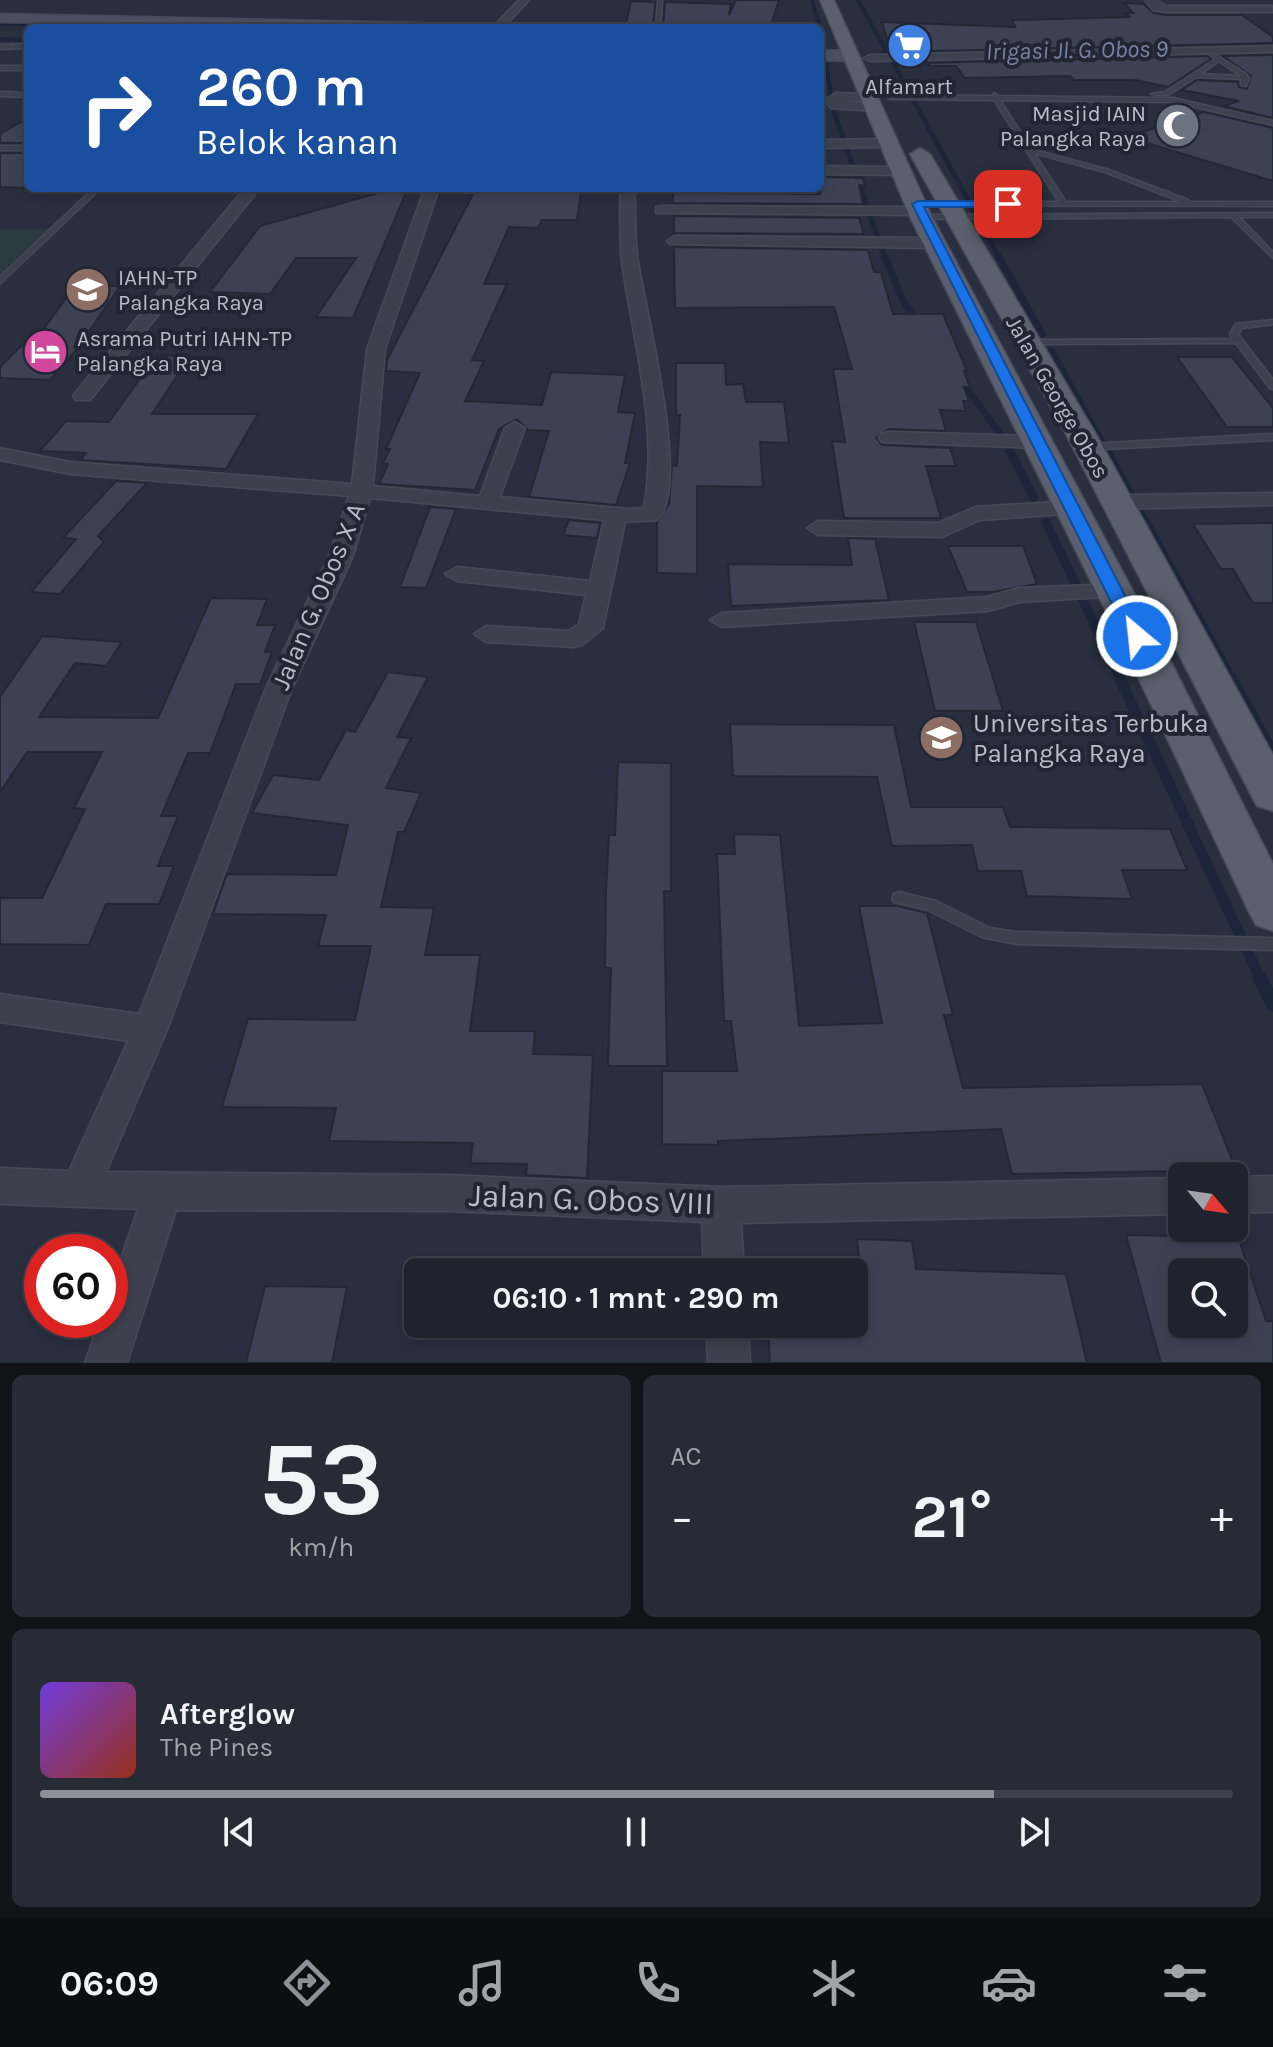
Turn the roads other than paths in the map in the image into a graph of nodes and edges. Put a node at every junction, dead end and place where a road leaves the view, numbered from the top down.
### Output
1 (524, 0) edge
2 (660, 0) edge
3 (827, 0) edge
4 (844, 0) edge
5 (1150, 0) edge
6 (1272, 9) edge
7 (0, 18) edge
8 (272, 24) edge
9 (501, 24) edge
10 (658, 24) edge
11 (0, 29) edge
12 (24, 30) edge
13 (24, 46) edge
14 (0, 47) edge
15 (1273, 49) edge
16 (835, 51) edge
17 (1207, 51) junction
18 (1219, 59) junction
19 (0, 68) edge
20 (24, 68) edge
21 (1195, 75) junction
22 (1246, 78) junction
23 (1244, 85) dead end
24 (0, 94) edge
25 (1166, 94) junction
26 (24, 95) edge
27 (994, 96) junction
28 (879, 98) junction
29 (1173, 100) junction
30 (1273, 123) edge
31 (824, 145) edge
32 (0, 148) edge
33 (24, 148) edge
34 (1029, 150) junction
35 (894, 157) junction
36 (824, 169) edge
37 (94, 192) edge
38 (250, 192) edge
39 (431, 192) edge
40 (627, 192) edge
41 (1063, 203) junction
42 (1193, 204) junction
43 (1273, 204) edge
44 (661, 210) dead end
45 (1175, 215) junction
46 (1233, 215) junction
47 (1273, 215) edge
48 (932, 216) junction
49 (675, 241) dead end
50 (1273, 256) edge
51 (0, 281) edge
52 (1273, 322) edge
53 (1238, 341) junction
54 (1027, 342) junction
55 (1273, 386) edge
56 (83, 396) dead end
57 (515, 428) dead end
58 (1273, 437) edge
59 (889, 438) dead end
60 (1037, 442) junction
61 (1088, 447) junction
62 (0, 454) edge
63 (362, 491) junction
64 (1273, 499) edge
65 (488, 502) junction
66 (1117, 502) junction
67 (1070, 508) junction
68 (616, 515) junction
69 (818, 528) dead end
70 (457, 574) dead end
71 (600, 589) junction
72 (1114, 591) junction
73 (722, 620) dead end
74 (486, 634) dead end
75 (1191, 744) junction
76 (1247, 745) junction
77 (1273, 795) edge
78 (899, 898) dead end
79 (1273, 912) edge
80 (1273, 944) edge
81 (0, 1008) edge
82 (150, 1030) junction
83 (0, 1186) edge
84 (80, 1189) junction
85 (163, 1192) junction
86 (1273, 1194) edge
87 (1248, 1195) edge
88 (1168, 1196) edge
89 (721, 1205) junction
90 (723, 1258) edge
91 (728, 1338) edge
92 (106, 1363) edge
93 (729, 1363) edge

1 - 9 street
2 - 10 lane
3 - 16 main road, Jalan George Obos
4 - 16 main road, Jalan George Obos
5 - 6 street
7 - 8 street
11 - 12 street
13 - 14 lane
15 - 17 street
16 - 17 street
16 - 28 main road, Jalan George Obos
17 - 18 lane
18 - 21 lane
18 - 22 lane
19 - 20 lane
21 - 22 lane
21 - 25 lane
22 - 23 lane
24 - 26 lane
25 - 27 lane
25 - 29 lane
27 - 28 lane
27 - 29 lane
27 - 34 lane
28 - 35 main road, Jalan George Obos
28 - 48 main road, Jalan George Obos
29 - 30 lane
31 - 35 street
32 - 33 lane
34 - 41 lane
34 - 42 lane
35 - 36 street
35 - 48 main road, Jalan George Obos
37 - 51 lane
38 - 56 street
39 - 63 street
40 - 68 street, Jalan G. Obos X A
41 - 42 lane
41 - 48 lane
42 - 43 lane
42 - 45 lane
44 - 48 street
45 - 46 lane
45 - 48 lane
46 - 47 lane
46 - 50 lane
48 - 49 street
48 - 54 main road, Jalan George Obos
48 - 60 main road, Jalan George Obos
52 - 53 lane
53 - 54 lane
53 - 55 lane
54 - 61 main road, Jalan George Obos
57 - 65 street
58 - 61 lane
59 - 60 street
60 - 67 main road, Jalan George Obos
61 - 66 main road, Jalan George Obos
62 - 63 street
63 - 65 street, Jalan G. Obos X A
63 - 82 street, Jalan G. Obos X A
64 - 66 street
65 - 68 street, Jalan G. Obos X A
66 - 76 main road, Jalan George Obos
67 - 69 street
67 - 72 main road, Jalan George Obos
68 - 71 street
70 - 71 street
71 - 74 street
72 - 73 street
72 - 75 main road, Jalan George Obos
75 - 76 main road
75 - 79 main road, Jalan George Obos
76 - 77 main road, Jalan George Obos
78 - 80 lane
81 - 82 street
82 - 84 street, Jalan G. Obos X A
83 - 84 street, Jalan G. Obos VIII
84 - 85 street, Jalan G. Obos VIII
85 - 89 street, Jalan G. Obos VIII
85 - 92 street
86 - 87 street
88 - 89 street, Jalan G. Obos VIII
89 - 90 street
91 - 93 street

